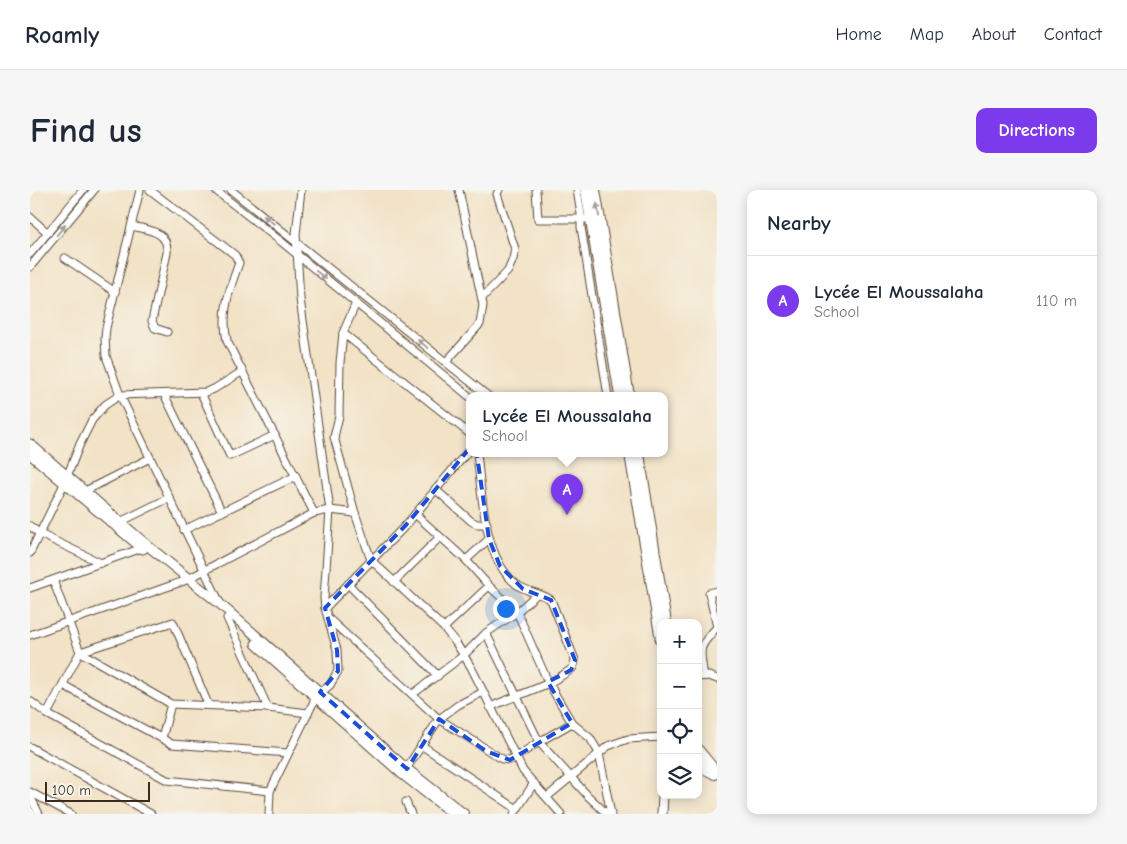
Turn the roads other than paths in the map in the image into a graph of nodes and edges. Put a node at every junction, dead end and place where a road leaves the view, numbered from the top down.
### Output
1 (83, 190) edge
2 (94, 190) edge
3 (140, 190) edge
4 (150, 190) edge
5 (215, 190) edge
6 (231, 190) edge
7 (301, 190) edge
8 (459, 190) edge
9 (499, 190) edge
10 (536, 190) edge
11 (577, 190) edge
12 (586, 190) edge
13 (595, 190) edge
14 (30, 217) edge
15 (586, 219) junction
16 (132, 226) junction
17 (48, 233) junction
18 (296, 241) junction
19 (30, 254) edge
20 (297, 255) junction
21 (65, 258) dead end
22 (30, 267) edge
23 (115, 292) junction
24 (482, 298) junction
25 (356, 303) junction
26 (167, 332) dead end
27 (343, 334) junction
28 (446, 362) junction
29 (243, 371) junction
30 (483, 392) edge
31 (607, 392) edge
32 (619, 392) edge
33 (628, 392) edge
34 (201, 393) junction
35 (164, 394) junction
36 (466, 394) edge
37 (120, 395) junction
38 (466, 431) edge
39 (275, 435) junction
40 (30, 444) edge
41 (30, 454) edge
42 (466, 454) edge
43 (477, 457) edge
44 (630, 457) edge
45 (639, 457) edge
46 (150, 458) junction
47 (296, 476) junction
48 (66, 480) junction
49 (435, 489) junction
50 (85, 491) junction
51 (168, 498) junction
52 (330, 510) junction
53 (222, 512) junction
54 (314, 513) junction
55 (355, 513) junction
56 (415, 514) junction
57 (120, 522) junction
58 (487, 524) junction
59 (30, 526) edge
60 (184, 530) junction
61 (40, 534) junction
62 (440, 537) junction
63 (489, 538) junction
64 (145, 547) junction
65 (30, 553) edge
66 (371, 560) junction
67 (466, 560) junction
68 (101, 563) junction
69 (203, 570) junction
70 (53, 580) junction
71 (187, 580) junction
72 (394, 582) junction
73 (348, 584) junction
74 (489, 586) junction
75 (30, 588) edge
76 (717, 592) edge
77 (537, 594) junction
78 (220, 604) junction
79 (325, 608) junction
80 (518, 612) junction
81 (228, 618) junction
82 (328, 619) junction
83 (658, 619) edge
84 (665, 619) edge
85 (69, 622) junction
86 (717, 627) edge
87 (444, 628) junction
88 (486, 633) junction
89 (30, 635) edge
90 (80, 652) junction
91 (464, 655) junction
92 (700, 664) edge
93 (438, 676) junction
94 (702, 677) edge
95 (717, 679) edge
96 (548, 682) junction
97 (63, 685) junction
98 (483, 692) junction
99 (318, 694) junction
100 (413, 694) junction
101 (517, 695) junction
102 (30, 701) edge
103 (171, 704) junction
104 (208, 704) junction
105 (490, 707) junction
106 (268, 708) junction
107 (308, 713) junction
108 (47, 714) junction
109 (439, 719) junction
110 (572, 723) junction
111 (657, 737) edge
112 (162, 738) junction
113 (539, 742) junction
114 (421, 746) junction
115 (30, 747) edge
116 (288, 753) junction
117 (600, 753) junction
118 (701, 754) edge
119 (516, 757) junction
120 (702, 767) edge
121 (405, 772) junction
122 (717, 774) edge
123 (572, 778) junction
124 (534, 783) junction
125 (270, 791) junction
126 (30, 794) edge
127 (546, 797) junction
128 (663, 799) edge
129 (406, 802) dead end
130 (516, 812) edge
131 (39, 814) edge
132 (71, 814) edge
133 (151, 814) edge
134 (269, 814) edge
135 (411, 814) edge
136 (453, 814) edge
137 (464, 814) edge
138 (561, 814) edge
139 (607, 814) edge
140 (612, 814) edge
141 (662, 814) edge

1 - 17 street
22 -> 2 street
3 - 16 street
4 - 29 street
5 - 20 street
18 -> 6 street
7 - 18 street
8 - 24 street
9 - 24 street
10 - 15 street
11 - 15 street
12 - 15 main road
33 -> 13 main road
14 - 17 street
15 - 31 street
15 - 32 main road
16 - 23 street
16 - 26 street
17 - 19 street
18 - 20 street
28 -> 18 street
20 -> 25 street
20 - 52 street
21 - 23 street
23 - 37 street
24 - 28 street
25 - 27 street
25 - 36 street
27 - 38 street
27 - 55 street
28 - 30 street
29 - 34 street
29 - 39 street
34 - 35 street
34 - 39 street
35 - 37 street
35 - 53 street
37 - 46 street
37 - 48 street
39 - 47 street
40 - 48 street
41 - 48 street
42 - 49 street
43 - 58 street
44 - 83 main road
45 - 84 main road
46 - 50 street
46 - 51 street
47 - 53 street
47 - 54 street
48 - 50 street
48 - 61 street
48 - 64 street
49 - 56 street
49 - 58 street
50 - 57 street
51 - 57 street
51 - 60 street
52 - 54 street
52 - 55 street
52 - 79 street
53 - 60 street
54 - 69 street
55 - 66 street
56 - 62 street
56 - 66 street
57 - 64 street
58 - 63 street
59 - 61 street
60 - 69 street
61 - 65 street
61 - 68 street
62 - 67 street
62 - 72 street
63 - 67 street
63 - 77 street
64 - 68 street
64 - 71 street
66 - 72 street
66 - 73 street
67 - 74 street
68 - 70 street
69 - 71 street
69 - 78 street
70 - 75 street
70 - 85 street
71 - 78 street
71 - 81 street
71 - 85 street
72 - 87 street
73 - 79 street
73 - 93 street
74 - 80 street
74 - 87 street
76 - 86 street
77 - 80 street
77 - 96 street
78 - 99 street
79 - 82 street
80 - 88 street
80 - 96 street
81 - 99 street
81 - 106 street
82 - 99 street
82 - 100 street
85 - 89 street
85 - 90 street
86 - 92 street
87 - 91 street
88 - 91 street
88 - 101 street
90 - 97 street
90 - 103 street
90 - 104 street
91 - 93 street
91 - 98 street
93 - 100 street
94 - 95 street
96 - 101 street
96 - 110 street
97 - 108 street
97 - 112 street
98 - 105 street
98 - 109 street
99 - 107 street
99 - 121 street
100 - 109 street
101 - 105 street
101 - 113 street
102 - 108 street
103 - 104 street
103 - 112 street
104 - 106 street
105 - 119 street
106 - 107 street
107 - 116 street
108 - 125 street
109 - 114 street
109 - 119 street
110 - 113 street
110 - 117 street
111 - 117 street
112 - 116 street
113 - 119 street
113 - 123 street
114 - 121 street
114 - 130 street
115 - 133 street
116 - 125 street
117 - 123 street
117 - 140 street
118 - 122 main road
119 - 124 street
120 - 122 main road
121 - 136 street
121 - 137 street
123 - 127 street
123 - 139 street
124 - 127 street
124 - 130 street
125 - 134 street
126 - 131 street
126 - 132 street
127 - 138 street
128 - 141 street
129 - 135 street

